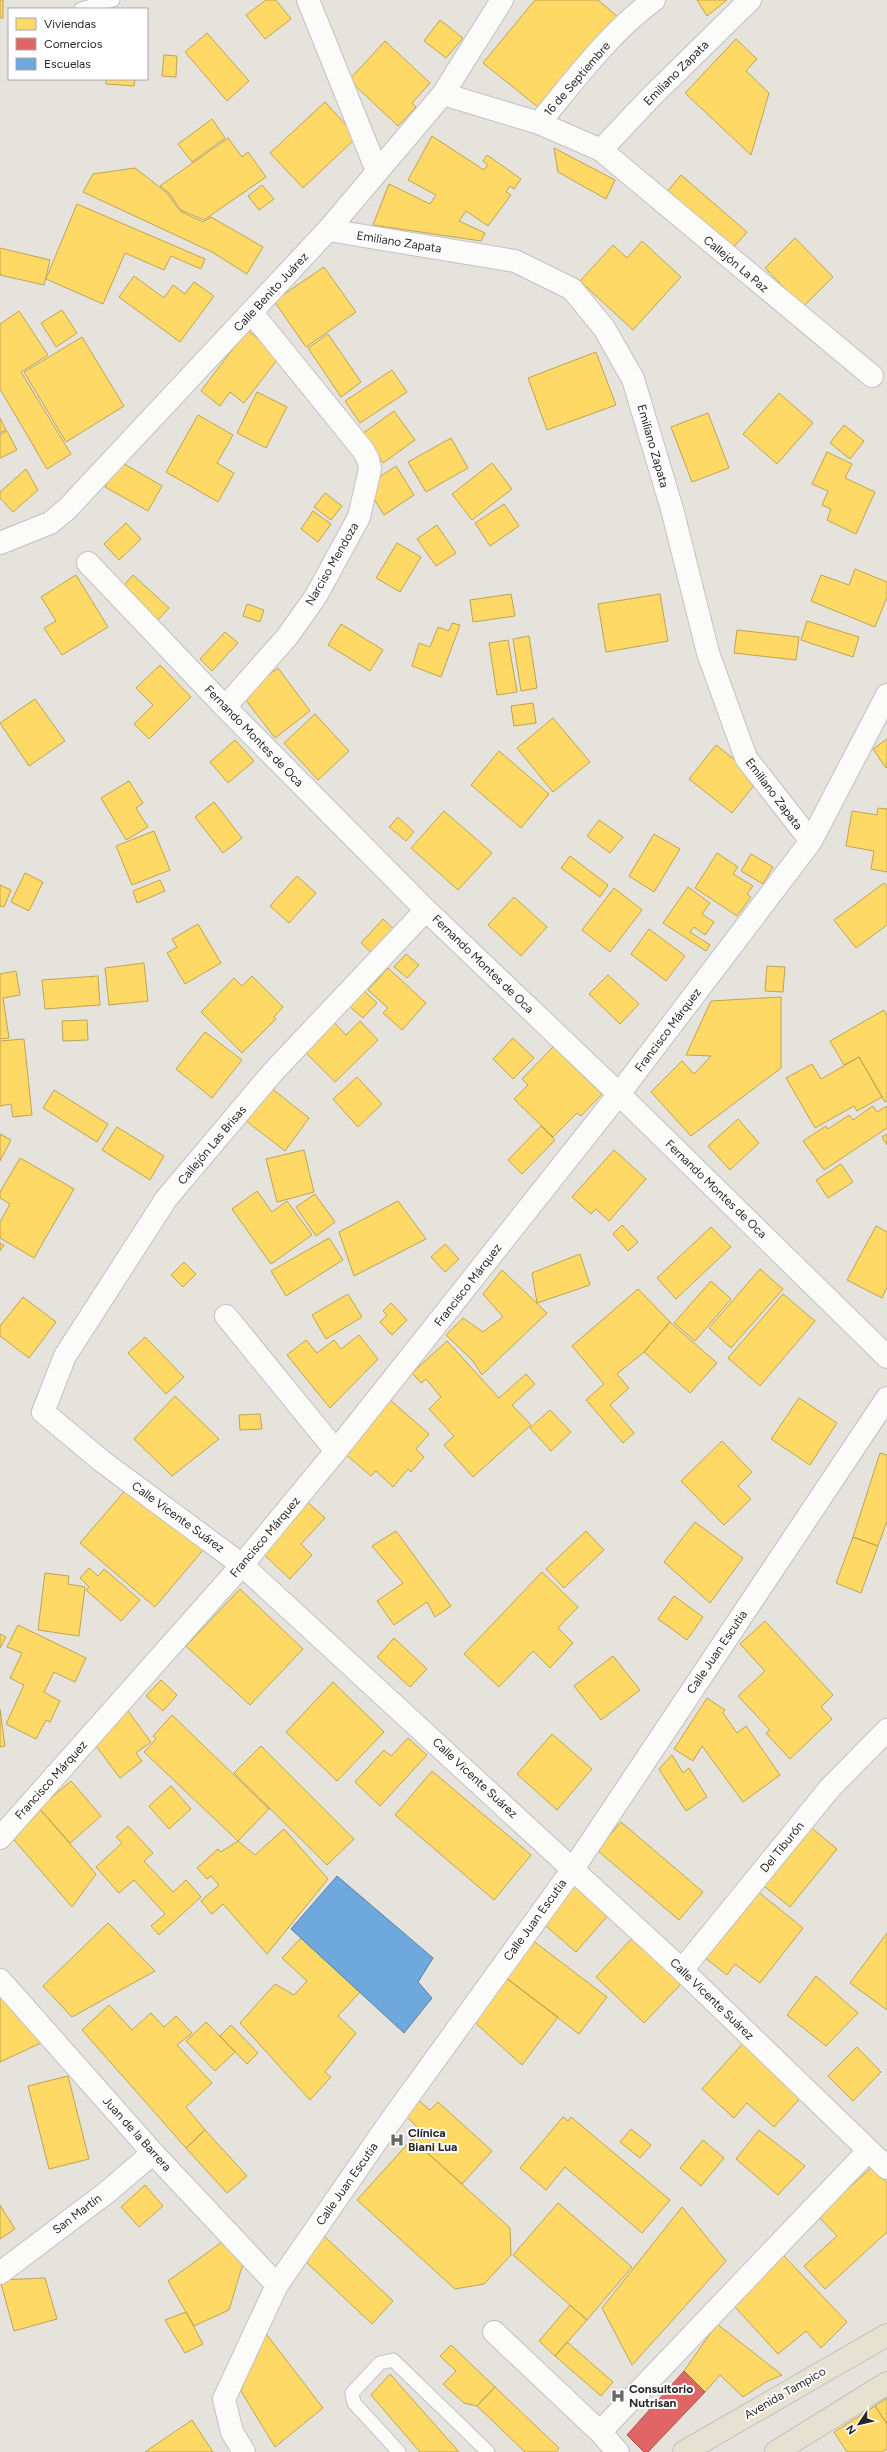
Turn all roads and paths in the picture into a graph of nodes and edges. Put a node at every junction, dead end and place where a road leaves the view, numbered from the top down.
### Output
1 (112, 0) edge
2 (308, 0) edge
3 (502, 0) edge
4 (654, 0) edge
5 (750, 0) edge
6 (84, 8) edge
7 (443, 94) junction
8 (539, 123) junction
9 (601, 150) junction
10 (377, 171) junction
11 (328, 230) junction
12 (252, 313) junction
13 (872, 376) dead end
14 (0, 543) edge
15 (88, 563) dead end
16 (887, 695) edge
17 (225, 707) junction
18 (811, 841) junction
19 (426, 910) junction
20 (619, 1094) junction
21 (226, 1316) dead end
22 (887, 1357) edge
23 (887, 1398) edge
24 (43, 1412) joint
25 (336, 1451) junction
26 (242, 1564) junction
27 (887, 1730) edge
28 (0, 1838) edge
29 (572, 1869) junction
30 (682, 1970) junction
31 (0, 1980) edge
32 (868, 2150) junction
33 (153, 2153) junction
34 (887, 2168) edge
35 (0, 2273) edge
36 (277, 2285) junction
37 (494, 2332) dead end
38 (887, 2335) edge
39 (887, 2383) edge
40 (600, 2432) junction
41 (244, 2452) edge
42 (399, 2452) edge
43 (488, 2452) edge
44 (618, 2452) edge
45 (684, 2452) edge
46 (776, 2452) edge

1 - 6 lane
2 - 10 street
3 - 7 street, Calle Benito Juárez
4 - 8 street, 16 de Septiembre
5 - 9 street, Emiliano Zapata
7 - 8 street, 16 de Septiembre
7 - 10 street, Calle Benito Juárez
8 - 9 street
9 - 13 street, Callejón La Paz
10 - 11 street, Calle Benito Juárez
11 - 12 street, Calle Benito Juárez
11 - 18 street, Emiliano Zapata
12 - 14 street, Calle Benito Juárez
12 - 17 street, Narciso Mendoza
15 - 17 street, Fernando Montes de Oca
16 - 18 street, Francisco Márquez
17 - 19 street, Fernando Montes de Oca
18 - 20 street, Francisco Márquez
19 - 20 street, Fernando Montes de Oca
19 - 24 street, Callejón Las Brisas
20 - 22 street, Fernando Montes de Oca
20 - 25 street, Francisco Márquez
21 - 25 street
23 - 29 street, Calle Juan Escutia
24 - 26 street, Calle Vicente Suárez
25 - 26 street, Francisco Márquez
26 - 28 street, Francisco Márquez
26 - 29 street, Calle Vicente Suárez
27 - 30 street, Del Tiburón
29 - 30 street, Calle Vicente Suárez
29 - 36 street, Calle Juan Escutia
30 - 32 street, Calle Vicente Suárez
31 - 33 street, Juan de la Barrera
32 - 34 street, Calle Vicente Suárez
32 - 40 street
33 - 35 street, San Martín
33 - 36 street, Juan de la Barrera
36 - 41 street, Calle Juan Escutia
37 - 40 street
38 - 45 main road, Avenida Tampico
39 - 46 main road
40 - 44 street
42 - 43 lane

